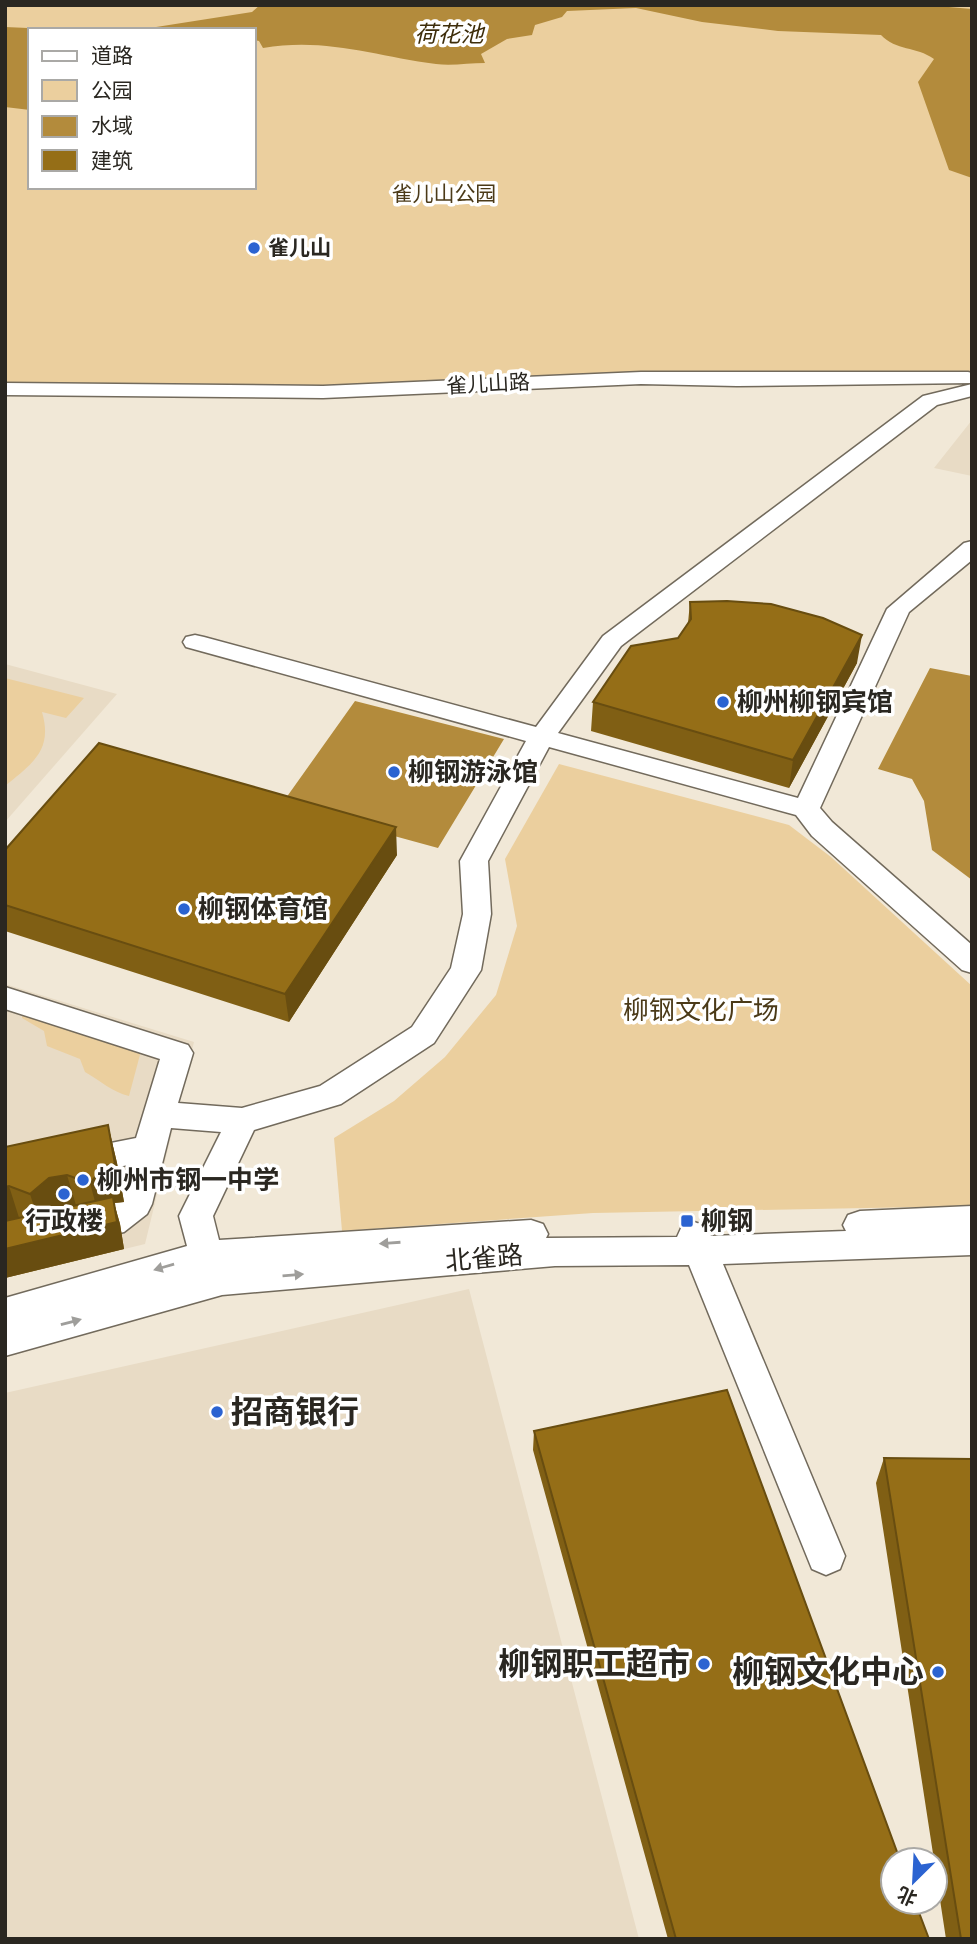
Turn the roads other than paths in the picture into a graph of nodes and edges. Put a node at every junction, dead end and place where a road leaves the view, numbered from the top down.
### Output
1 (972, 378) edge
2 (5, 389) edge
3 (972, 390) edge
4 (972, 548) edge
5 (195, 642) dead end
6 (543, 735) junction
7 (806, 809) junction
8 (972, 962) edge
9 (5, 998) edge
10 (159, 1114) junction
11 (242, 1121) junction
12 (149, 1148) junction
13 (5, 1177) edge
14 (972, 1220) edge
15 (696, 1241) junction
16 (972, 1241) edge
17 (5, 1245) edge
18 (214, 1268) junction
19 (5, 1313) edge
20 (5, 1340) edge
21 (826, 1556) dead end

1 - 2 street, 雀儿山路
3 - 6 street
4 - 7 street
5 - 6 street
6 - 7 street
6 - 11 street
7 - 8 street
9 - 10 street
10 - 11 street
10 - 12 street
11 - 18 street
12 - 13 street
12 - 17 street
14 - 15 street, 北雀路
15 - 16 street, 北雀路
15 - 18 street, 北雀路
15 - 21 street
18 -> 19 street, 北雀路
20 -> 18 street, 北雀路

